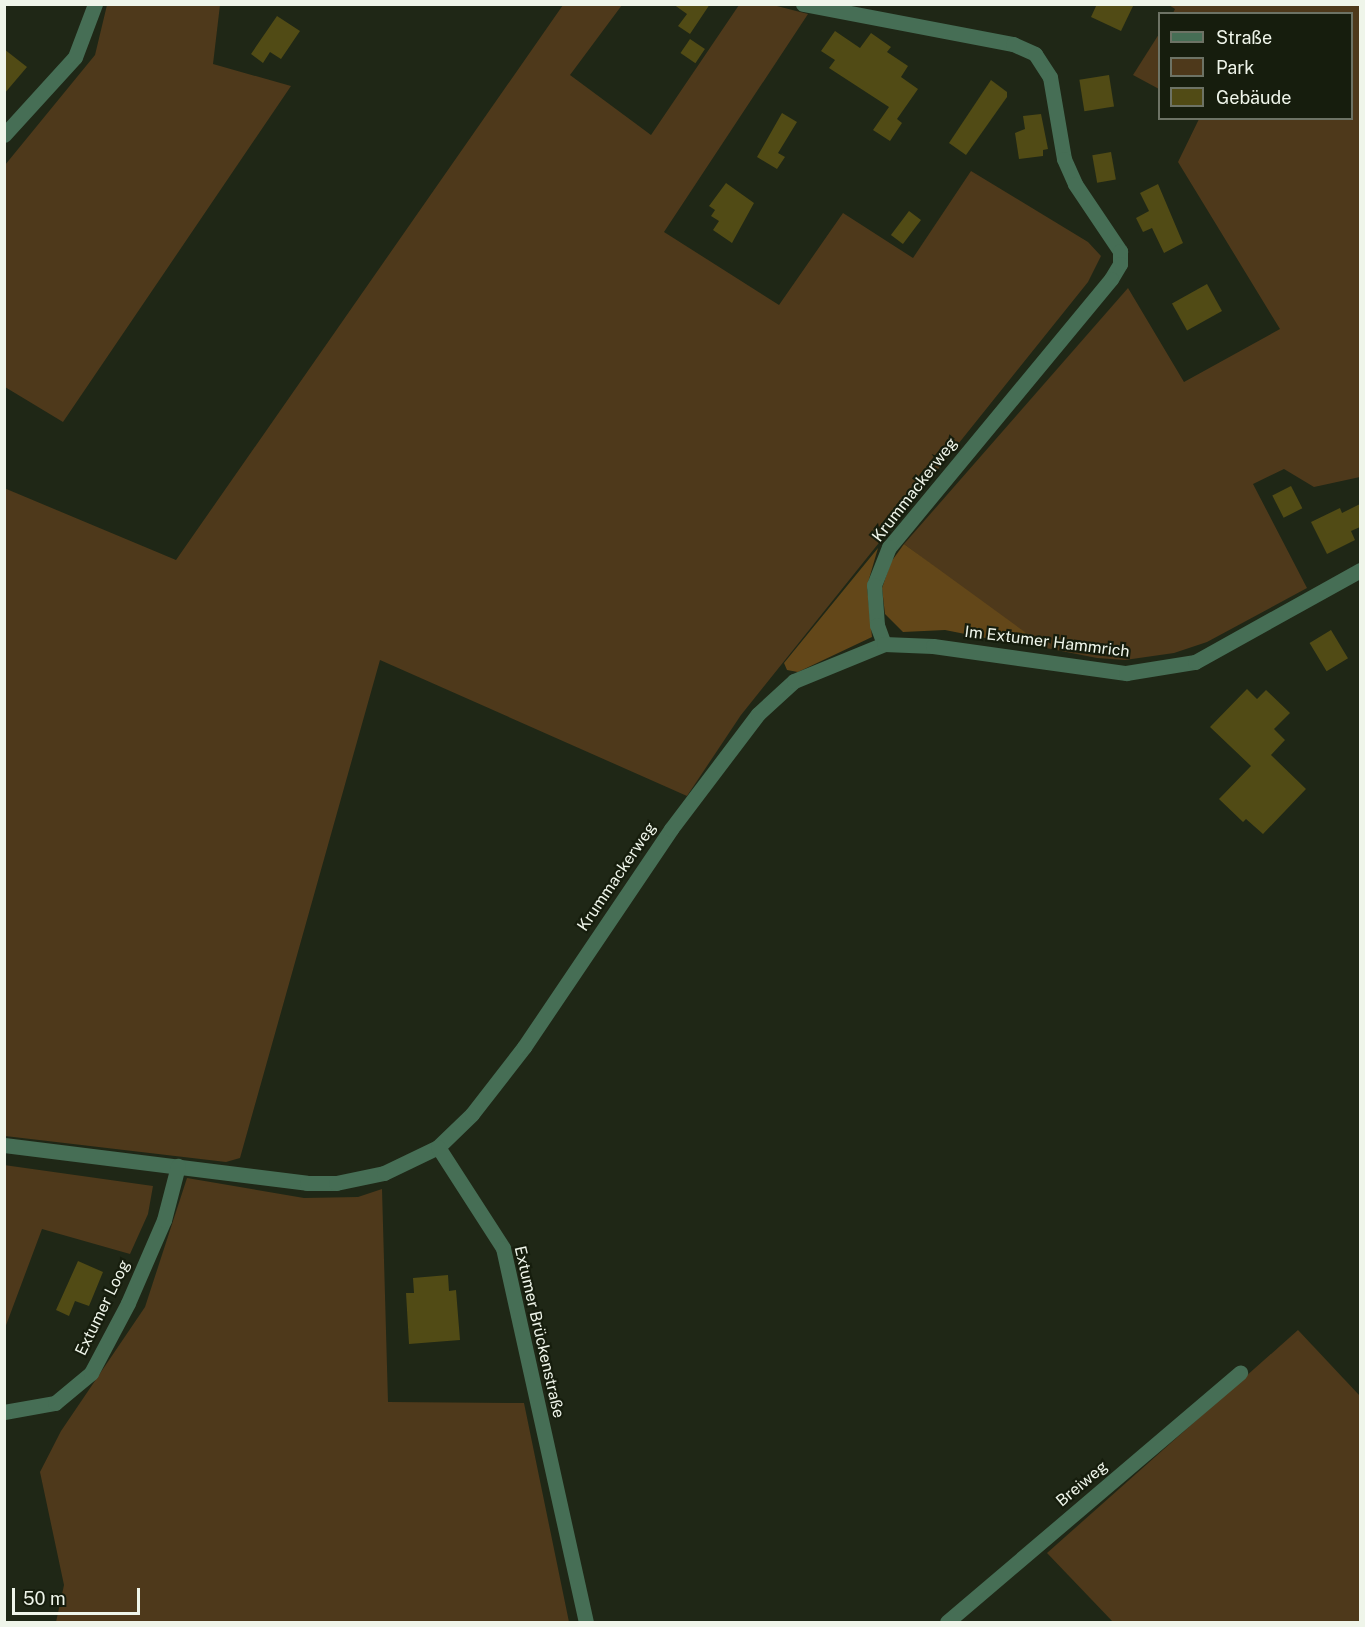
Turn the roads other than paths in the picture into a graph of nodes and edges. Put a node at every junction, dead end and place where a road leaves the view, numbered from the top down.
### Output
1 (95, 4) edge
2 (803, 4) edge
3 (4, 135) edge
4 (1360, 570) edge
5 (884, 644) junction
6 (4, 1145) edge
7 (438, 1147) junction
8 (178, 1166) junction
9 (1240, 1373) dead end
10 (4, 1412) edge
11 (586, 1623) edge
12 (947, 1623) edge

1 - 3 street
2 - 5 street, Krummackerweg
4 - 5 street, Im Extumer Hammrich
5 - 7 street, Krummackerweg
6 - 8 street
7 - 8 street
7 - 11 street, Extumer Brückenstraße
8 - 10 street, Extumer Loog
9 - 12 street, Breiweg

